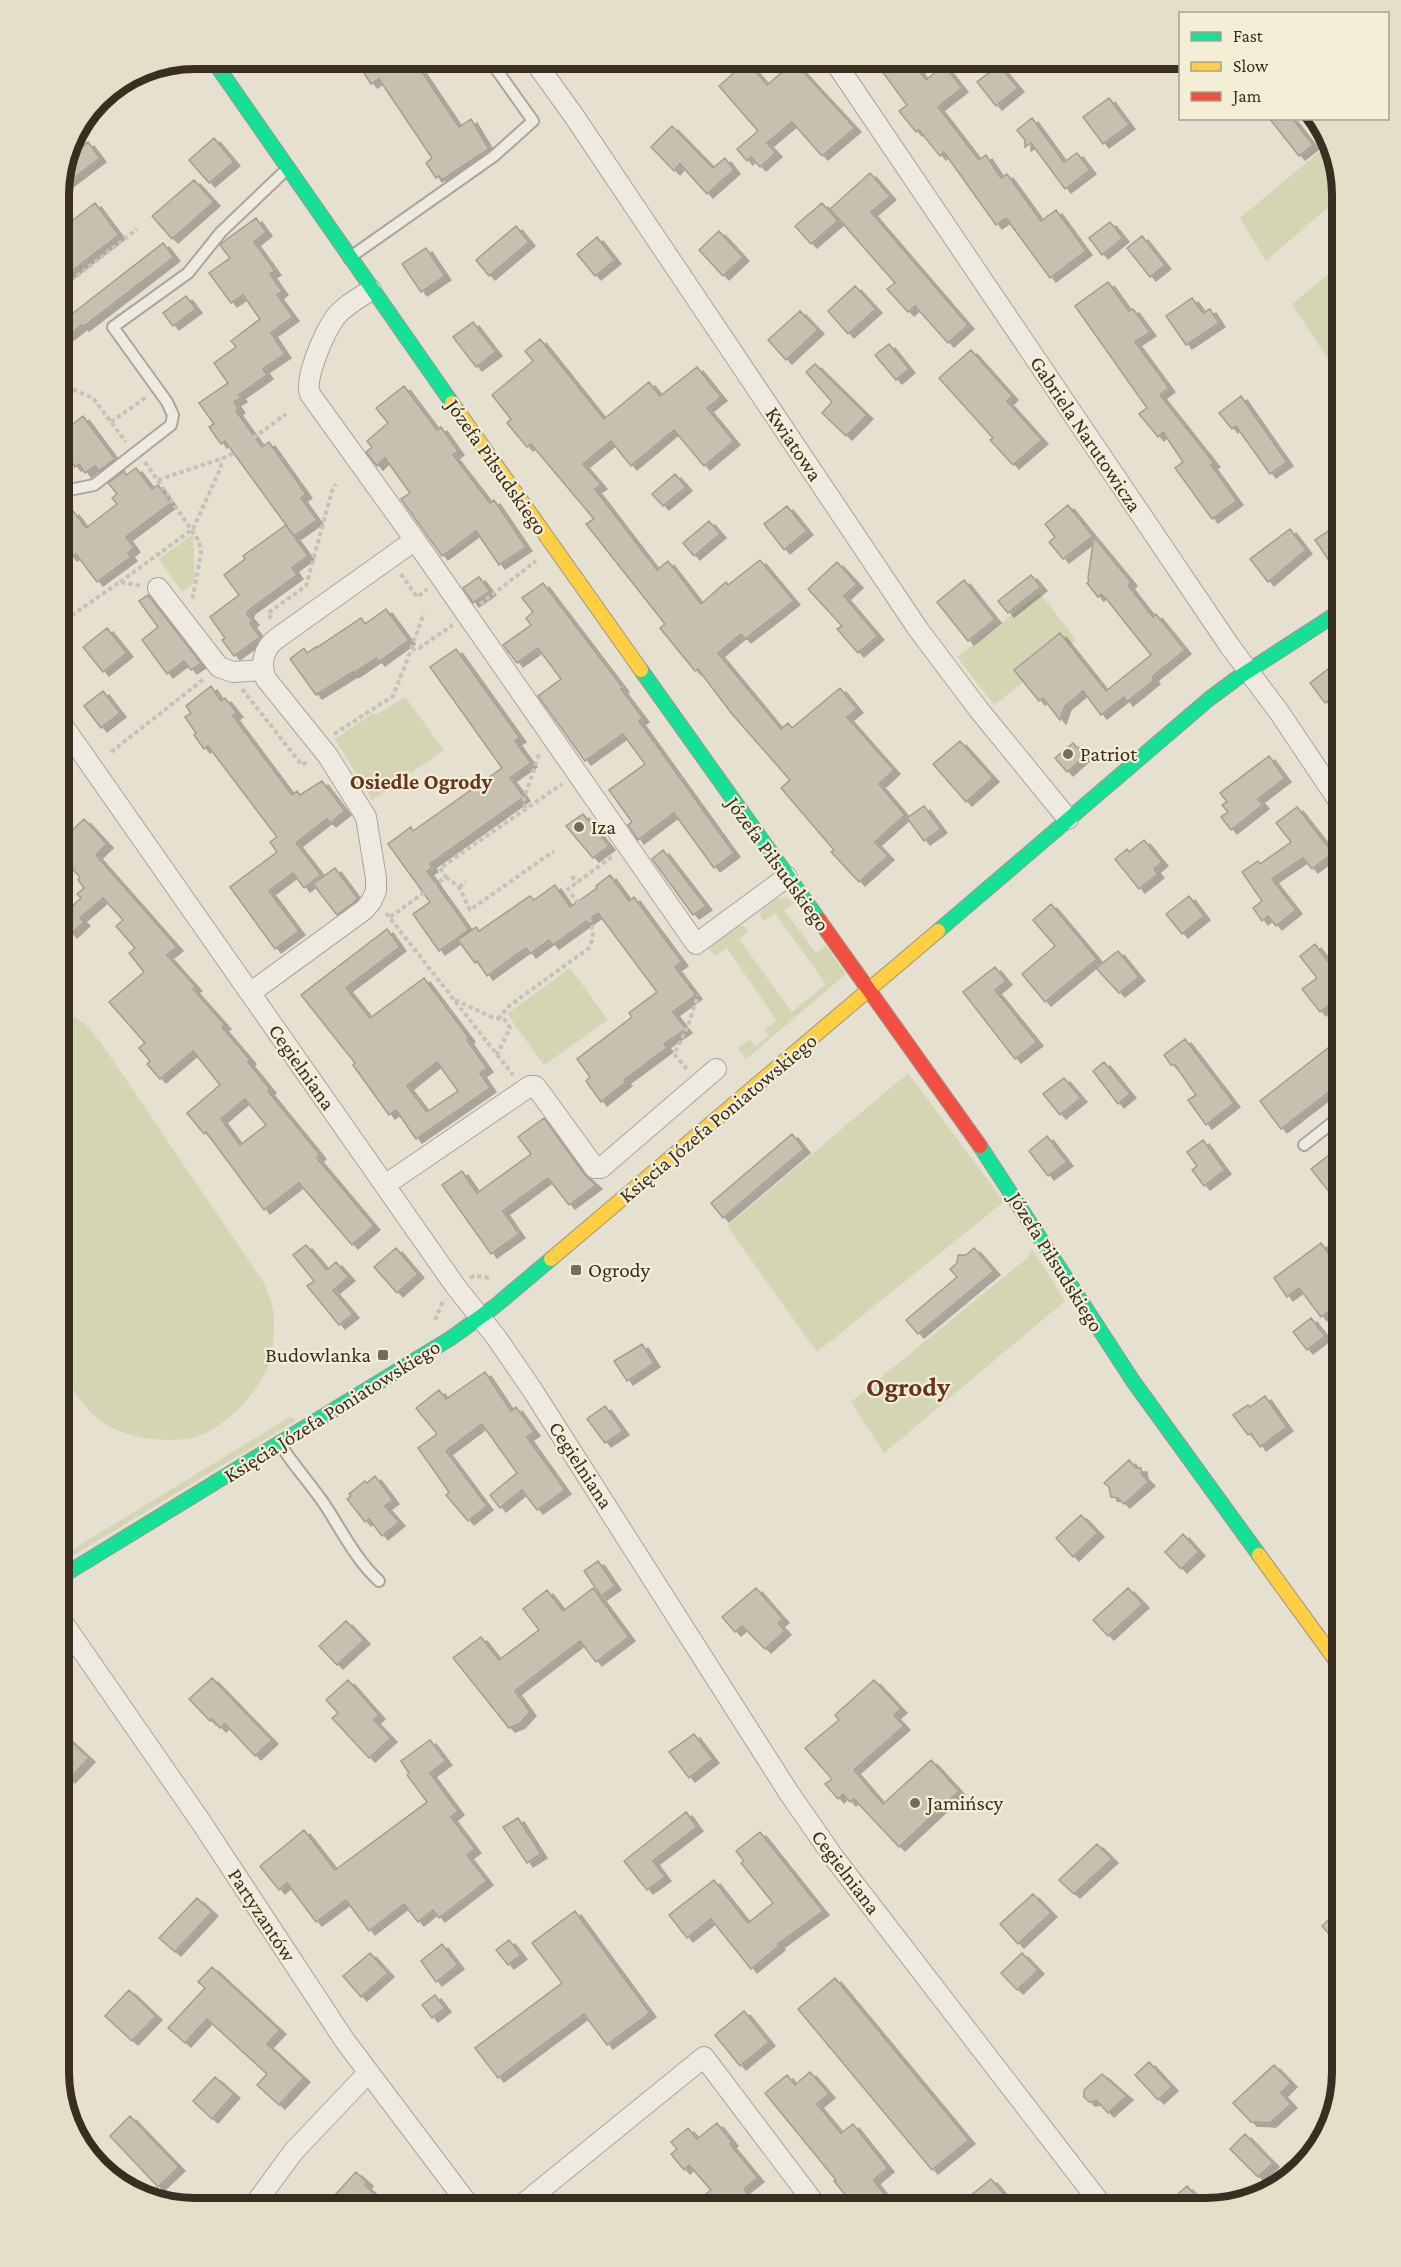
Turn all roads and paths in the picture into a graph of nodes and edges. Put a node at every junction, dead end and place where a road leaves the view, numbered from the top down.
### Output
1 (219, 69) edge
2 (496, 69) edge
3 (540, 69) edge
4 (840, 69) edge
5 (286, 169) junction
6 (137, 229) dead end
7 (349, 258) junction
8 (69, 282) edge
9 (371, 290) junction
10 (158, 389) junction
11 (286, 414) dead end
12 (111, 422) dead end
13 (220, 460) junction
14 (158, 480) dead end
15 (336, 484) dead end
16 (69, 490) edge
17 (193, 529) junction
18 (415, 540) junction
19 (553, 547) junction
20 (401, 574) dead end
21 (120, 582) junction
22 (430, 585) dead end
23 (158, 588) joint
24 (424, 613) dead end
25 (466, 615) junction
26 (1332, 616) edge
27 (69, 617) edge
28 (188, 628) junction
29 (282, 635) junction
30 (411, 650) junction
31 (262, 670) junction
32 (1248, 671) junction
33 (210, 674) dead end
34 (236, 682) dead end
35 (69, 734) edge
36 (320, 747) junction
37 (541, 748) dead end
38 (111, 752) dead end
39 (565, 782) dead end
40 (1332, 791) edge
41 (526, 808) junction
42 (1068, 819) junction
43 (554, 851) dead end
44 (615, 855) dead end
45 (572, 876) dead end
46 (446, 877) junction
47 (787, 877) junction
48 (466, 882) dead end
49 (577, 883) junction
50 (459, 887) junction
51 (371, 902) junction
52 (390, 917) junction
53 (868, 991) junction
54 (250, 993) junction
55 (698, 994) dead end
56 (454, 999) junction
57 (498, 1019) junction
58 (497, 1055) junction
59 (716, 1069) dead end
60 (688, 1070) dead end
61 (524, 1089) junction
62 (1332, 1123) edge
63 (1304, 1145) dead end
64 (385, 1185) junction
65 (480, 1318) junction
66 (280, 1444) junction
67 (69, 1571) edge
68 (379, 1581) dead end
69 (69, 1633) edge
70 (1332, 1655) edge
71 (368, 2073) junction
72 (259, 2198) edge
73 (463, 2198) edge
74 (530, 2198) edge
75 (810, 2198) edge
76 (1096, 2198) edge

1 - 5 street, Józefa Piłsudskiego
2 - 7 lane
3 - 42 street, Kwiatowa
4 - 32 street, Gabriela Narutowicza
5 - 7 street, Józefa Piłsudskiego
5 - 10 lane
6 - 8 path
7 - 9 street, Józefa Piłsudskiego
9 - 18 street
9 - 19 street, Józefa Piłsudskiego
10 - 12 path
10 - 16 lane
11 - 13 path
13 - 14 path
13 - 17 path
15 - 29 path
17 - 21 path
17 - 28 path
18 - 25 street
18 - 29 street
19 - 25 path
19 - 47 street, Józefa Piłsudskiego
20 - 22 path
21 - 23 path
21 - 27 path
23 - 28 street
24 - 30 path
25 - 30 path
25 - 47 street
26 - 32 street, Księcia Józefa Poniatowskiego
28 - 31 street
29 - 31 street
30 - 36 path
31 - 36 street
32 - 40 street, Gabriela Narutowicza
32 - 42 street, Księcia Józefa Poniatowskiego
33 - 38 path
34 - 36 path
35 - 54 street, Cegielniana
36 - 51 street
37 - 41 path
39 - 41 path
41 - 46 path
42 - 53 street, Księcia Józefa Poniatowskiego
43 - 50 path
44 - 49 path
45 - 49 path
46 - 50 path
46 - 52 path
47 - 53 street, Józefa Piłsudskiego
48 - 50 path
49 - 57 path
51 - 52 path
51 - 54 street
52 - 56 path
53 - 65 street, Księcia Józefa Poniatowskiego
53 - 70 street, Józefa Piłsudskiego
54 - 64 street, Cegielniana
55 - 60 path
56 - 57 path
56 - 58 path
57 - 58 path
58 - 61 path
59 - 61 street
61 - 64 street
62 - 63 lane
64 - 65 street, Cegielniana
65 - 66 street, Księcia Józefa Poniatowskiego
65 - 76 street, Cegielniana
66 - 67 street, Księcia Józefa Poniatowskiego
66 - 68 lane
69 - 71 street, Partyzantów
71 - 72 street
71 - 73 street, Partyzantów
74 - 75 street

